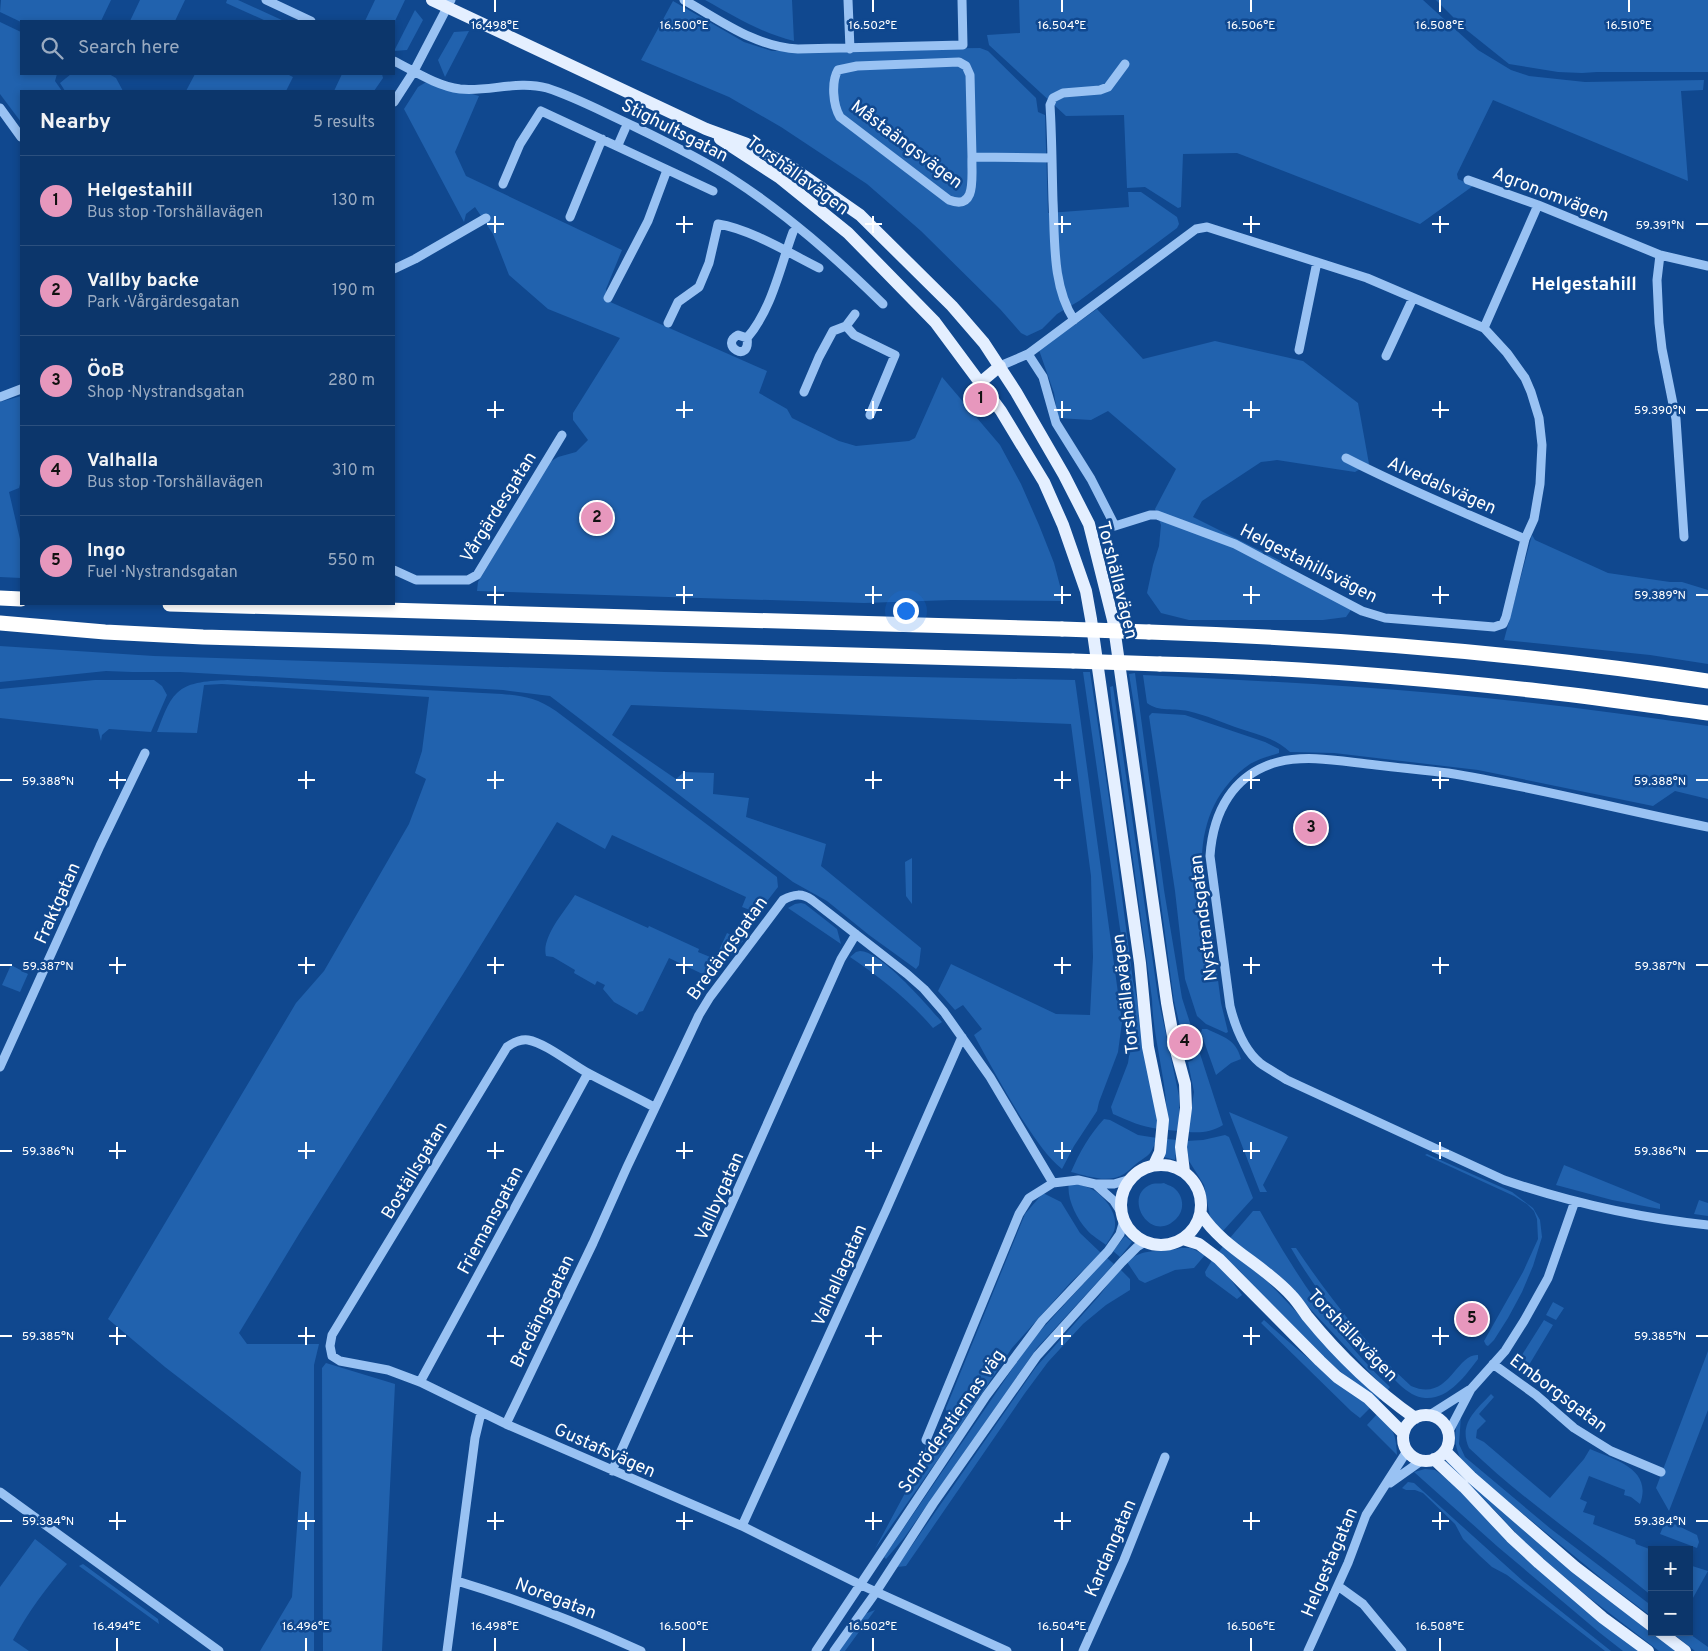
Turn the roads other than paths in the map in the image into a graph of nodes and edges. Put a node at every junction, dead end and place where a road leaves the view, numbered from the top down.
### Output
1 (266, 0) edge
2 (432, 0) edge
3 (684, 0) edge
4 (848, 0) edge
5 (962, 0) edge
6 (449, 3) edge
7 (309, 20) edge
8 (850, 49) junction
9 (395, 62) edge
10 (1125, 64) dead end
11 (414, 71) junction
12 (395, 100) edge
13 (0, 108) edge
14 (625, 129) dead end
15 (706, 129) junction
16 (20, 137) edge
17 (602, 139) junction
18 (618, 145) junction
19 (972, 157) junction
20 (1052, 158) junction
21 (667, 170) junction
22 (1468, 180) dead end
23 (503, 184) dead end
24 (713, 191) dead end
25 (1538, 205) junction
26 (570, 217) dead end
27 (486, 218) dead end
28 (794, 232) dead end
29 (786, 252) junction
30 (1660, 255) junction
31 (1317, 262) junction
32 (1708, 266) edge
33 (819, 268) dead end
34 (395, 269) edge
35 (608, 298) dead end
36 (1413, 298) junction
37 (883, 304) dead end
38 (855, 314) dead end
39 (1074, 320) junction
40 (668, 323) dead end
41 (846, 326) junction
42 (1484, 328) junction
43 (747, 338) dead end
44 (1299, 350) dead end
45 (1028, 354) junction
46 (1386, 356) dead end
47 (1000, 366) junction
48 (981, 382) junction
49 (20, 389) edge
50 (804, 392) dead end
51 (0, 397) edge
52 (870, 415) dead end
53 (562, 435) dead end
54 (1346, 458) dead end
55 (1684, 537) dead end
56 (1525, 539) junction
57 (395, 570) edge
58 (0, 598) edge
59 (20, 599) edge
60 (206, 605) edge
61 (0, 623) edge
62 (1708, 681) edge
63 (1708, 713) edge
64 (145, 753) dead end
65 (1708, 827) edge
66 (856, 934) junction
67 (962, 1037) junction
68 (0, 1067) edge
69 (588, 1073) junction
70 (654, 1107) junction
71 (1154, 1166) junction
72 (1184, 1172) junction
73 (1131, 1179) junction
74 (1053, 1183) junction
75 (1095, 1184) junction
76 (1575, 1201) junction
77 (1201, 1214) junction
78 (1123, 1216) junction
79 (1708, 1224) edge
80 (1183, 1239) junction
81 (1145, 1242) junction
82 (332, 1356) joint
83 (1493, 1364) junction
84 (420, 1382) junction
85 (1471, 1389) junction
86 (481, 1413) junction
87 (1422, 1417) junction
88 (506, 1424) junction
89 (1404, 1433) junction
90 (1448, 1433) junction
91 (926, 1440) dead end
92 (1407, 1450) junction
93 (1445, 1451) junction
94 (1165, 1457) dead end
95 (1428, 1460) junction
96 (612, 1471) junction
97 (1661, 1472) dead end
98 (1383, 1488) junction
99 (0, 1492) edge
100 (742, 1526) junction
101 (457, 1581) junction
102 (861, 1585) junction
103 (1338, 1586) junction
104 (876, 1592) junction
105 (1648, 1623) edge
106 (1665, 1636) edge
107 (219, 1651) edge
108 (447, 1651) edge
109 (641, 1651) edge
110 (816, 1651) edge
111 (834, 1651) edge
112 (1007, 1651) edge
113 (1084, 1651) edge
114 (1308, 1651) edge
115 (1402, 1651) edge
116 (1648, 1651) edge
117 (1685, 1651) edge

1 - 7 street
2 - 6 main road, Torshällavägen
3 - 8 street
4 - 8 street
5 - 8 street
6 - 11 street
6 - 15 main road, Torshällavägen
9 - 11 street, Stighultsgatan
10 - 20 street
11 - 12 street
11 - 37 street, Stighultsgatan
13 - 16 street
14 - 18 street
15 - 47 main road, Torshällavägen
15 - 48 main road, Torshällavägen
17 - 18 street
17 - 23 street
17 - 26 street
18 - 21 street
19 - 19 street, Måstaängsvägen
19 - 20 street, Måstaängsvägen
20 - 39 street
21 - 24 street
21 - 35 street
22 - 25 street, Agronomvägen
25 - 30 street, Agronomvägen
25 - 42 street
27 - 34 street
28 - 29 street
29 - 33 street
29 - 40 street
29 - 43 street
30 - 32 street, Agronomvägen
30 - 55 street
31 - 36 street, Helgestahillsvägen
31 - 39 street, Helgestahillsvägen
31 - 44 street
36 - 42 street, Helgestahillsvägen
36 - 46 street
38 - 41 street
39 - 45 street, Helgestahillsvägen
41 - 50 street
41 - 52 street
42 - 56 street, Helgestahillsvägen
45 - 47 street, Helgestahillsvägen
45 - 56 street, Helgestahillsvägen
47 - 48 main road
47 - 72 main road, Torshällavägen
48 - 71 main road, Torshällavägen
49 - 51 street
53 - 57 street, Vårgärdesgatan
54 - 56 street, Alvedalsvägen
58 - 59 highway
60 - 62 highway, bridge
61 - 63 highway, bridge
64 - 68 street, Fraktgatan
65 - 76 street, Nystrandsgatan
66 - 67 street, Bredängsgatan
66 - 70 street, Bredängsgatan
66 - 96 street, Vallbygatan
67 - 74 street, Bredängsgatan
67 - 100 street, Valhallagatan
69 - 70 street, Boställsgatan
69 - 82 street, Boställsgatan
69 - 84 street, Friemansgatan
70 - 88 street, Bredängsgatan
71 - 72 main road
71 - 73 main road
72 - 77 main road
73 - 75 street
73 - 78 main road
74 - 75 street
74 - 91 street, Schröderstiernas väg
75 - 78 street
76 - 79 street, Nystrandsgatan
76 - 83 street
77 - 80 main road
77 - 87 main road, Torshällavägen
78 - 81 main road
78 - 102 street, Schröderstiernas väg
80 - 81 main road
80 - 89 main road, Torshällavägen
81 - 104 street, Schröderstiernas väg
82 - 84 street, Gustafsvägen
83 - 85 street
83 - 97 street, Emborgsgatan
84 - 86 street, Gustafsvägen
85 - 87 street
85 - 90 street
86 - 88 street, Gustafsvägen
86 - 101 street
87 - 89 main road
87 - 90 main road
88 - 96 street, Gustafsvägen
89 - 92 main road
90 - 93 main road
92 - 95 main road
92 - 98 street, Helgestagatan
93 - 95 main road
93 - 105 main road
94 - 113 street, Kardangatan
95 - 98 street, Helgestagatan
95 - 116 main road
96 - 100 street, Gustafsvägen
98 - 103 street, Helgestagatan
99 - 107 street
100 - 102 street, Gustafsvägen
101 - 108 street
101 - 109 street, Noregatan
102 - 104 street, Gustafsvägen
102 - 110 street, Schröderstiernas väg
103 - 114 street, Helgestagatan
103 - 115 street
104 - 111 street, Schröderstiernas väg
104 - 112 street
106 - 117 main road

